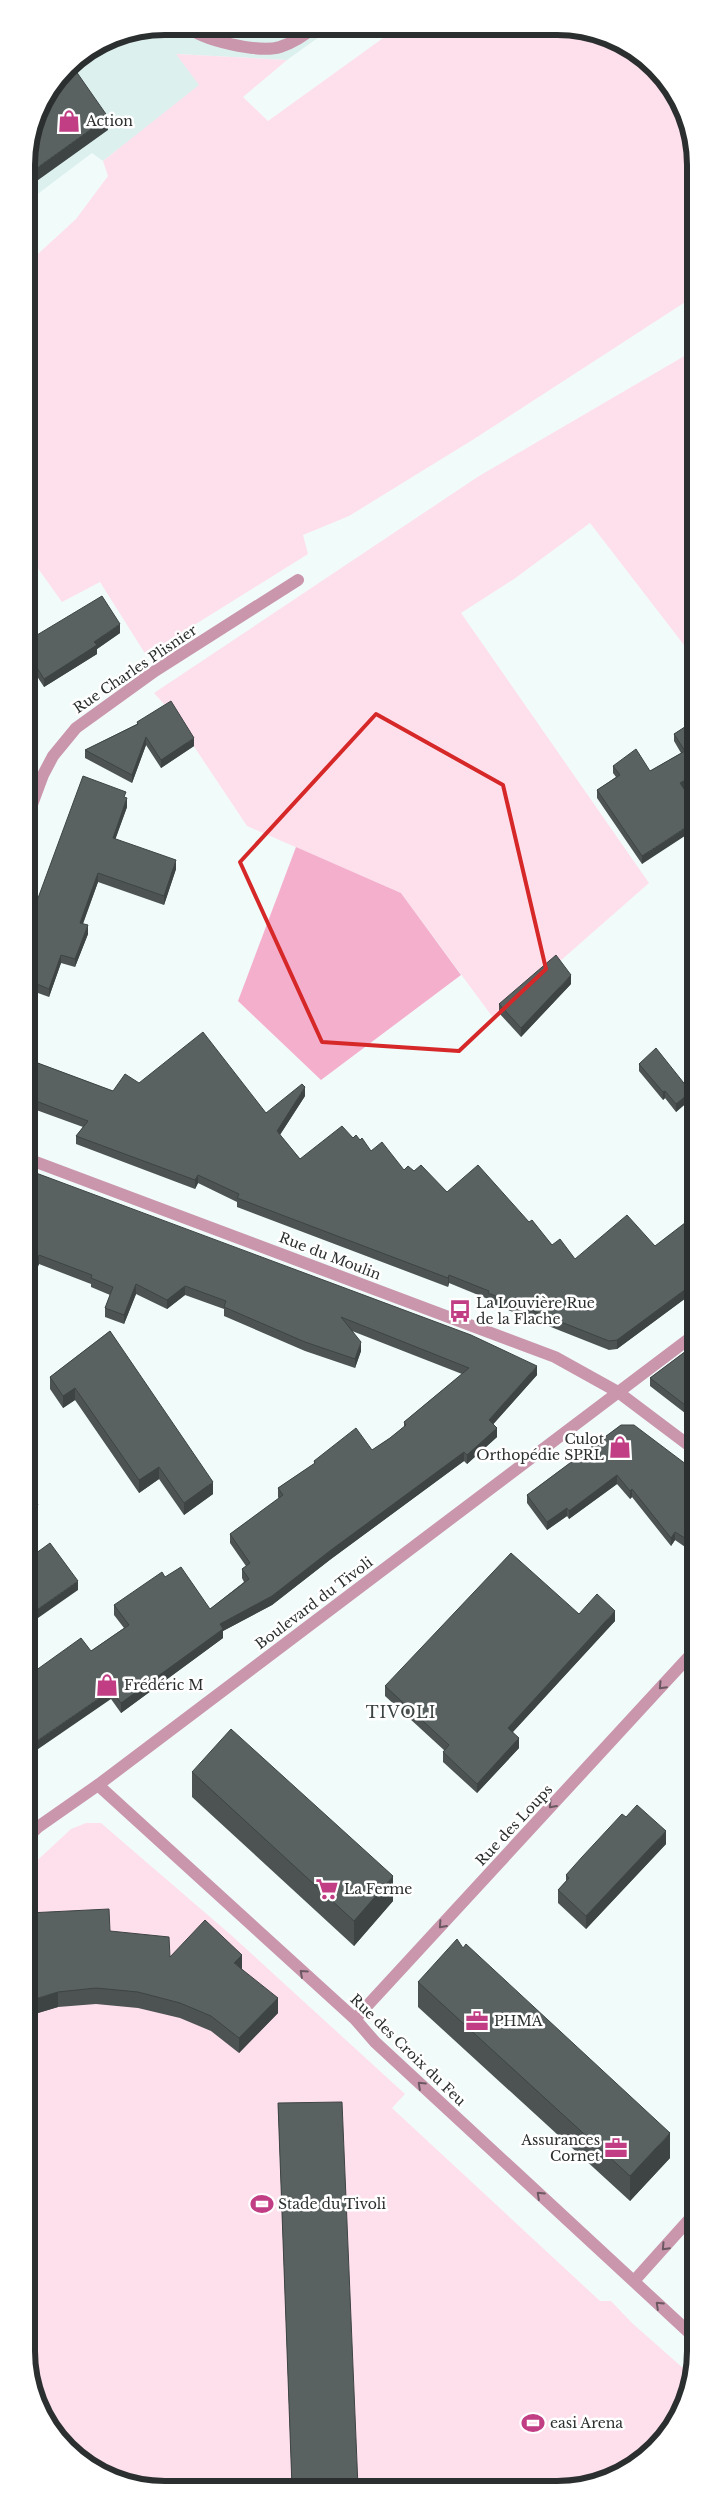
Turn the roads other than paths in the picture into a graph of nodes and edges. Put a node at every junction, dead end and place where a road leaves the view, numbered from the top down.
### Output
1 (198, 35) edge
2 (301, 35) edge
3 (298, 580) dead end
4 (35, 796) edge
5 (35, 1162) edge
6 (687, 1340) edge
7 (618, 1392) junction
8 (687, 1445) edge
9 (687, 1659) edge
10 (98, 1785) junction
11 (35, 1830) edge
12 (355, 2019) junction
13 (687, 2222) edge
14 (634, 2280) junction
15 (687, 2330) edge

1 - 2 street
3 - 4 street, Rue Charles Plisnier
5 - 7 street, Rue du Moulin
6 - 7 street, Boulevard du Tivoli
7 - 8 street, Rue du Moulin
7 - 10 street, Boulevard du Tivoli
9 -> 12 street, Rue des Loups
10 - 11 street, Boulevard du Tivoli
12 -> 10 street, Rue des Croix du Feu
14 -> 12 street, Rue des Croix du Feu
13 -> 14 street
15 -> 14 street, Rue des Croix du Feu

